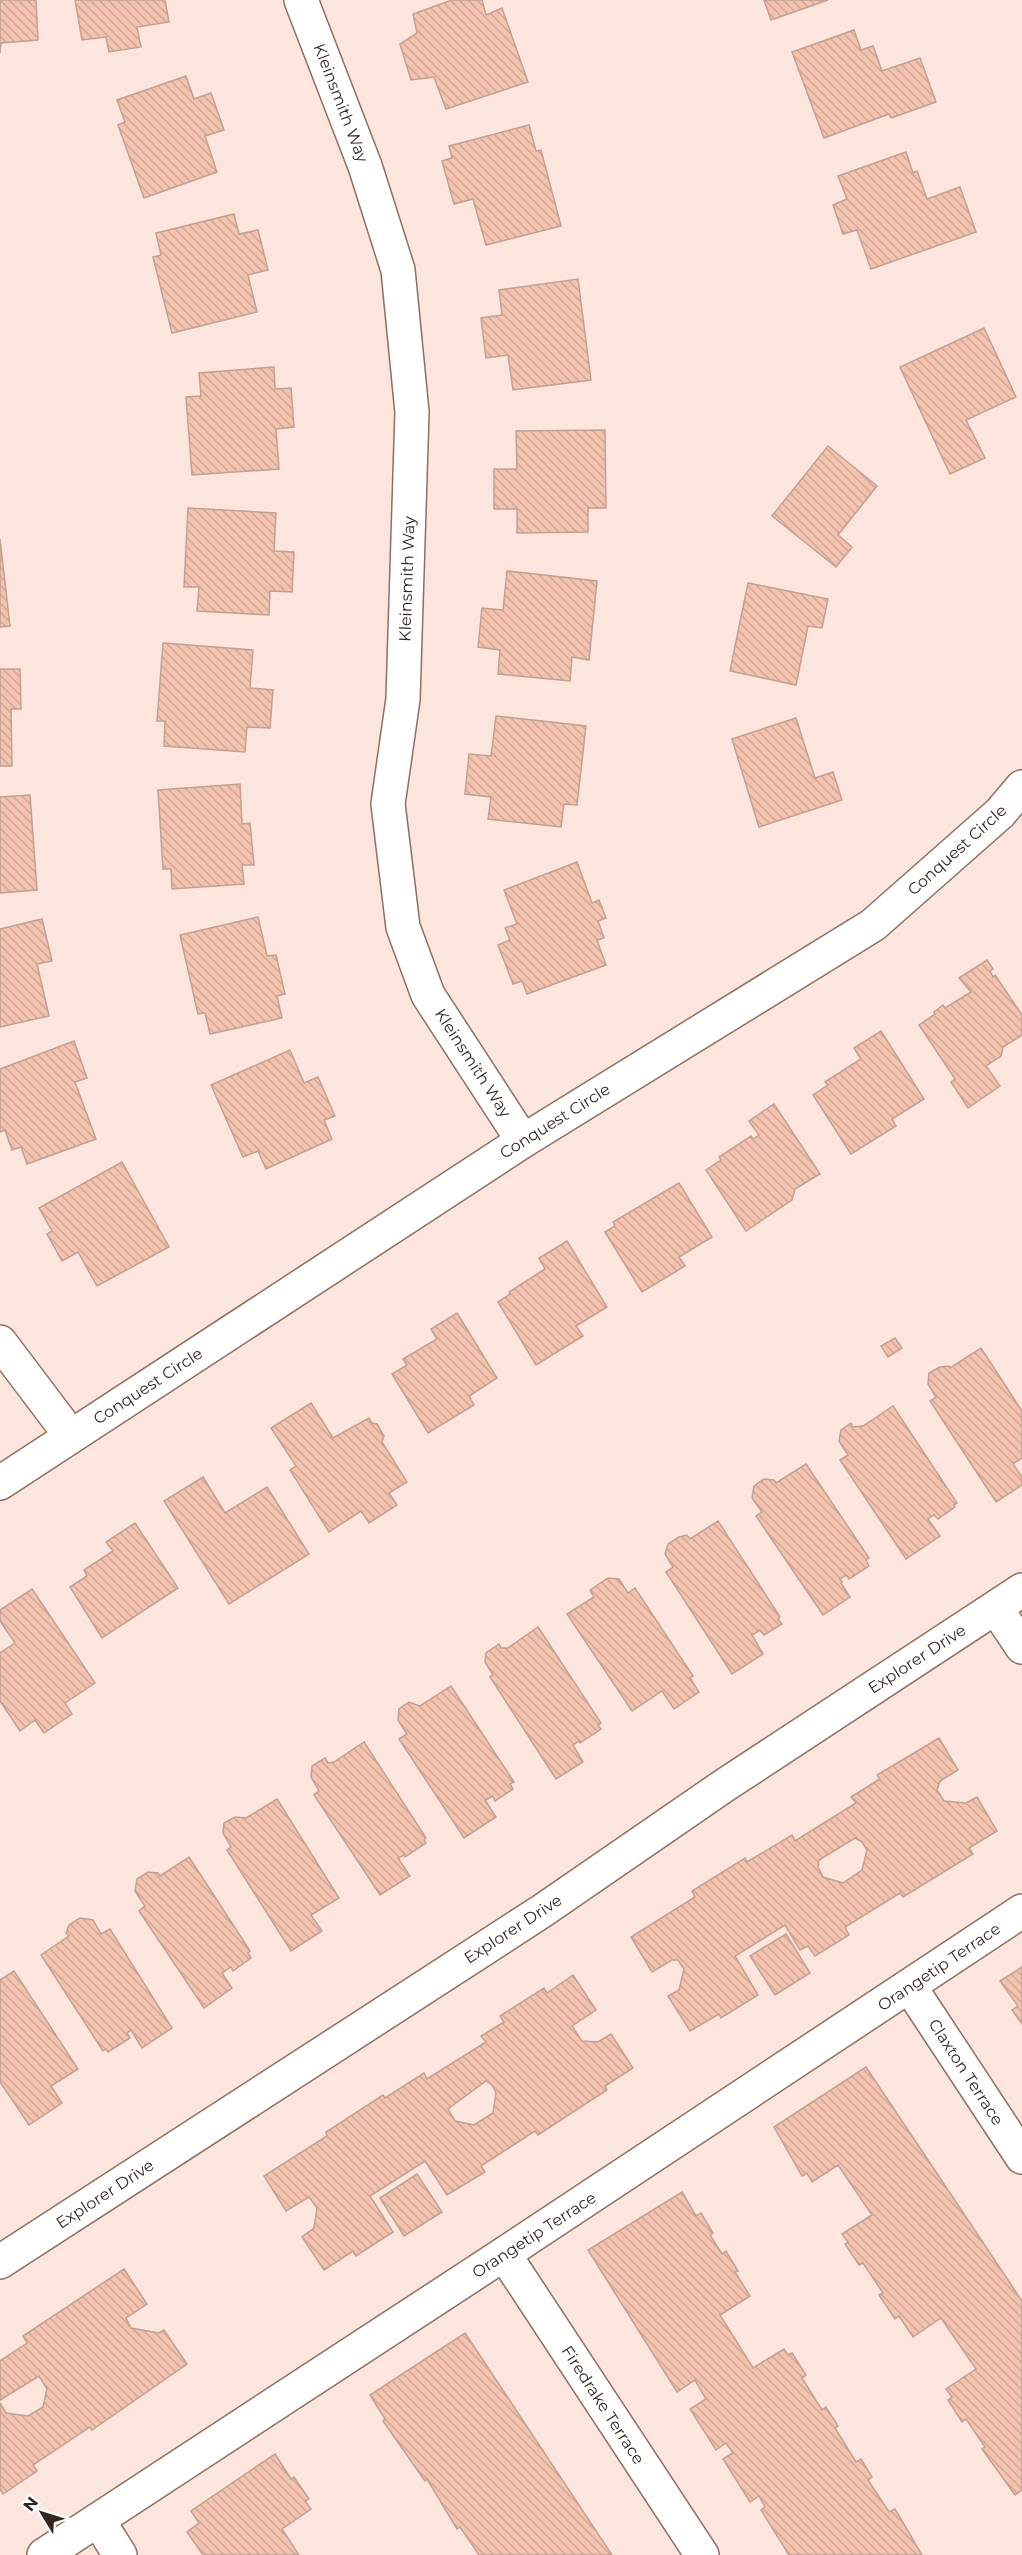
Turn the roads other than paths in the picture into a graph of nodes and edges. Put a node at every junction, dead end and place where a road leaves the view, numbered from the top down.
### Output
1 (301, 0) edge
2 (1022, 787) edge
3 (523, 1141) junction
4 (0, 1342) edge
5 (71, 1436) junction
6 (0, 1483) edge
7 (1009, 1599) edge
8 (1022, 1647) edge
9 (1022, 1911) edge
10 (910, 1987) junction
11 (1022, 2157) edge
12 (504, 2254) junction
13 (0, 2262) edge
14 (98, 2520) junction
15 (44, 2555) edge
16 (120, 2555) edge
17 (702, 2555) edge

1 - 3 street, Kleinsmith Way
2 - 3 street, Conquest Circle
3 - 5 street, Conquest Circle
4 - 5 street
5 - 6 street, Conquest Circle
7 - 8 street
7 - 13 street, Explorer Drive
9 - 10 street, Orangetip Terrace
10 - 11 street, Claxton Terrace
10 - 12 street, Orangetip Terrace
12 - 14 street, Orangetip Terrace
12 - 17 street, Firedrake Terrace
14 - 15 street, Orangetip Terrace
14 - 16 street

